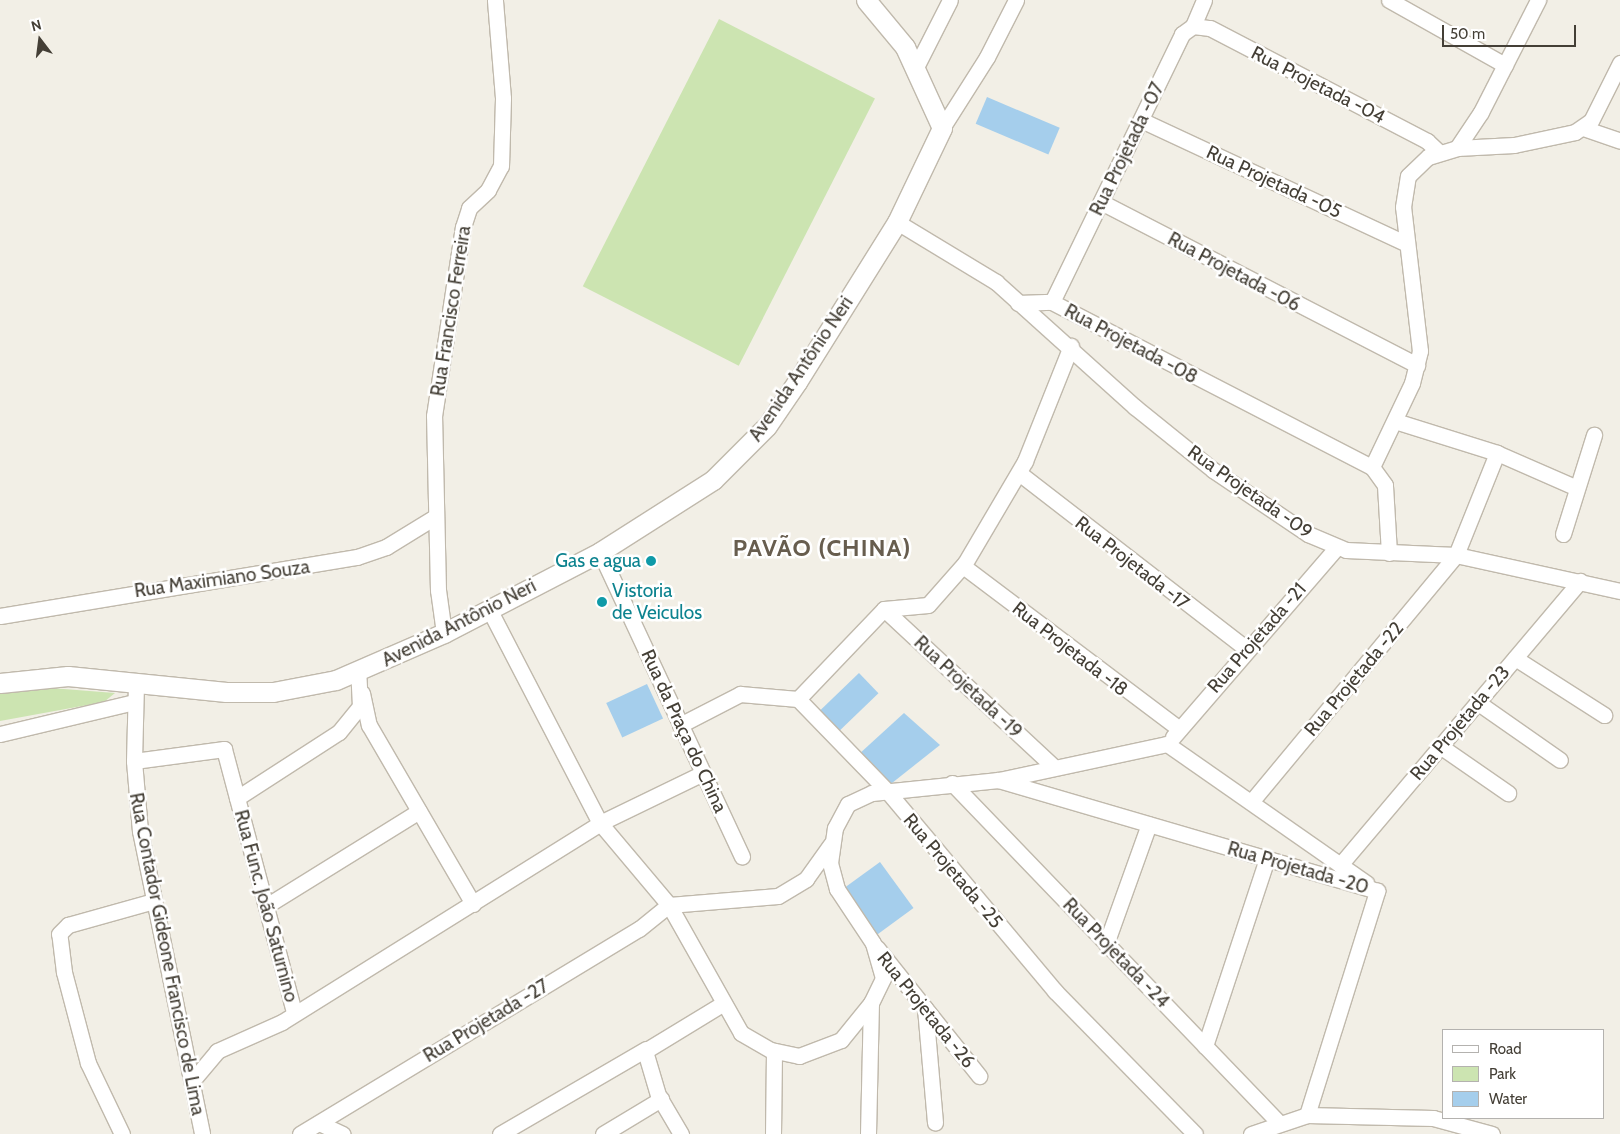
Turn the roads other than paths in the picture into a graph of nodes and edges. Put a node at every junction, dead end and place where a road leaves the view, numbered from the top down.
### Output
1 (496, 0) edge
2 (866, 0) edge
3 (950, 0) edge
4 (1016, 0) edge
5 (1204, 0) edge
6 (1389, 0) edge
7 (1538, 0) edge
8 (1193, 26) junction
9 (1620, 62) edge
10 (1505, 65) junction
11 (915, 70) junction
12 (1141, 120) junction
13 (1587, 124) junction
14 (942, 128) junction
15 (1620, 141) edge
16 (1457, 148) junction
17 (1439, 152) junction
18 (1102, 202) junction
19 (897, 222) junction
20 (1407, 244) junction
21 (1052, 302) junction
22 (1018, 303) junction
23 (1071, 346) junction
24 (1417, 365) junction
25 (1395, 421) junction
26 (1594, 435) dead end
27 (1497, 453) junction
28 (1372, 467) junction
29 (1019, 473) junction
30 (1577, 488) junction
31 (435, 517) junction
32 (1563, 534) dead end
33 (1336, 548) junction
34 (600, 552) junction
35 (1388, 553) junction
36 (1456, 555) junction
37 (963, 566) junction
38 (1580, 582) junction
39 (1620, 591) edge
40 (489, 609) junction
41 (884, 609) junction
42 (0, 616) edge
43 (444, 633) junction
44 (1248, 650) junction
45 (1515, 658) junction
46 (358, 673) junction
47 (0, 683) edge
48 (135, 693) junction
49 (362, 694) junction
50 (798, 699) junction
51 (1477, 702) junction
52 (1604, 715) dead end
53 (680, 725) junction
54 (1179, 729) junction
55 (0, 734) edge
56 (1167, 744) junction
57 (1440, 746) junction
58 (1560, 760) dead end
59 (134, 762) junction
60 (1052, 766) junction
61 (702, 773) junction
62 (998, 780) junction
63 (952, 783) junction
64 (888, 792) junction
65 (1508, 794) dead end
66 (238, 798) junction
67 (1251, 802) junction
68 (419, 811) junction
69 (600, 823) junction
70 (1149, 824) junction
71 (831, 844) junction
72 (742, 856) dead end
73 (1267, 859) junction
74 (1340, 865) junction
75 (1378, 891) junction
76 (154, 900) junction
77 (473, 904) junction
78 (266, 906) junction
79 (669, 906) junction
80 (873, 943) junction
81 (1106, 944) junction
82 (724, 1003) junction
83 (871, 1003) junction
84 (925, 1008) junction
85 (294, 1013) junction
86 (1205, 1046) junction
87 (187, 1050) junction
88 (645, 1050) junction
89 (772, 1050) junction
90 (217, 1051) junction
91 (979, 1076) dead end
92 (193, 1080) junction
93 (661, 1099) junction
94 (1307, 1114) junction
95 (935, 1123) dead end
96 (1279, 1123) junction
97 (312, 1129) edge
98 (122, 1134) edge
99 (202, 1134) edge
100 (343, 1134) edge
101 (500, 1134) edge
102 (603, 1134) edge
103 (681, 1134) edge
104 (773, 1134) edge
105 (868, 1134) edge
106 (1195, 1134) edge
107 (1251, 1134) edge
108 (1492, 1134) edge

1 - 31 street, Rua Francisco Ferreira
2 - 11 street
3 - 11 street
4 - 14 street
5 - 8 street, Rua Projetada -07
6 - 10 street
7 - 10 street
8 - 12 street, Rua Projetada -07
8 - 17 street, Rua Projetada -04
9 - 13 street
10 - 16 street
11 - 14 street
12 - 18 street, Rua Projetada -07
12 - 20 street, Rua Projetada -05
13 - 15 street
13 - 16 street
14 - 19 street, Avenida Antônio Neri
16 - 17 street
17 - 20 street
18 - 21 street, Rua Projetada -07
18 - 24 street, Rua Projetada -06
19 - 22 street
19 - 34 street, Avenida Antônio Neri
20 - 24 street
21 - 22 street, Rua Projetada -08
21 - 28 street, Rua Projetada -08
22 - 23 street, Rua Projetada -09
23 - 29 street
23 - 33 street, Rua Projetada -09
24 - 25 street
25 - 27 street
25 - 28 street
26 - 30 street
27 - 30 street
27 - 36 street, Rua Projetada -22
28 - 35 street
29 - 37 street
29 - 44 street, Rua Projetada -17
30 - 32 street
31 - 42 street, Rua Maximiano Souza
31 - 43 street, Rua Francisco Ferreira
33 - 35 street, Rua Projetada -09
33 - 44 street, Rua Projetada -21
34 - 40 street, Avenida Antônio Neri
34 - 53 street, Rua da Praça do China
35 - 36 street, Rua Projetada -09
36 - 38 street, Rua Projetada -09
36 - 67 street, Rua Projetada -22
37 - 41 street
37 - 54 street, Rua Projetada -18
38 - 39 street, Rua Projetada -09
38 - 45 street, Rua Projetada -23
40 - 43 street, Avenida Antônio Neri
40 - 69 street
41 - 50 street
41 - 60 street, Rua Projetada -19
43 - 46 street, Avenida Antônio Neri
44 - 54 street, Rua Projetada -21
45 - 51 street, Rua Projetada -23
45 - 52 street
46 - 48 street, Avenida Antônio Neri
46 - 49 street
47 - 48 street, Avenida Antônio Neri
48 - 55 street
48 - 59 street, Rua Contador Gideone Francisco de Lima
49 - 66 street
49 - 68 street
50 - 53 street
50 - 64 street, Rua Projetada -25
51 - 57 street, Rua Projetada -23
51 - 58 street
53 - 61 street, Rua da Praça do China
54 - 56 street, Rua Projetada -21
56 - 60 street
56 - 67 street, Rua Projetada -20
57 - 65 street
57 - 74 street, Rua Projetada -23
59 - 66 street, Rua Func. João Saturnino
59 - 76 street, Rua Contador Gideone Francisco de Lima
60 - 62 street
61 - 69 street
61 - 72 street, Rua da Praça do China
62 - 63 street, Rua Projetada -20
62 - 70 street, Rua Projetada -20
63 - 64 street, Rua Projetada -20
63 - 81 street, Rua Projetada -24
64 - 71 street, Rua Projetada -20
64 - 106 street, Rua Projetada -25
66 - 78 street, Rua Func. João Saturnino
67 - 74 street, Rua Projetada -20
68 - 77 street
68 - 78 street
69 - 77 street
69 - 79 street
70 - 73 street, Rua Projetada -20
70 - 81 street
71 - 79 street
71 - 80 street, Rua Projetada -26
73 - 75 street, Rua Projetada -20
73 - 86 street
74 - 75 street, Rua Projetada -20
75 - 94 street
76 - 87 street, Rua Contador Gideone Francisco de Lima
76 - 98 street
77 - 85 street
78 - 85 street, Rua Func. João Saturnino
79 - 82 street
79 - 97 street, Rua Projetada -27
80 - 83 street, Rua Projetada -26
80 - 84 street, Rua Projetada -26
81 - 86 street, Rua Projetada -24
82 - 88 street
82 - 89 street
83 - 89 street
83 - 105 street
84 - 91 street, Rua Projetada -26
84 - 95 street
85 - 90 street
86 - 96 street, Rua Projetada -24
87 - 90 street
87 - 92 street, Rua Contador Gideone Francisco de Lima
88 - 93 street
88 - 101 street
89 - 104 street
90 - 92 street
92 - 99 street, Rua Contador Gideone Francisco de Lima
93 - 102 street
93 - 103 street
94 - 96 street
94 - 108 street
96 - 107 street
97 - 100 street

